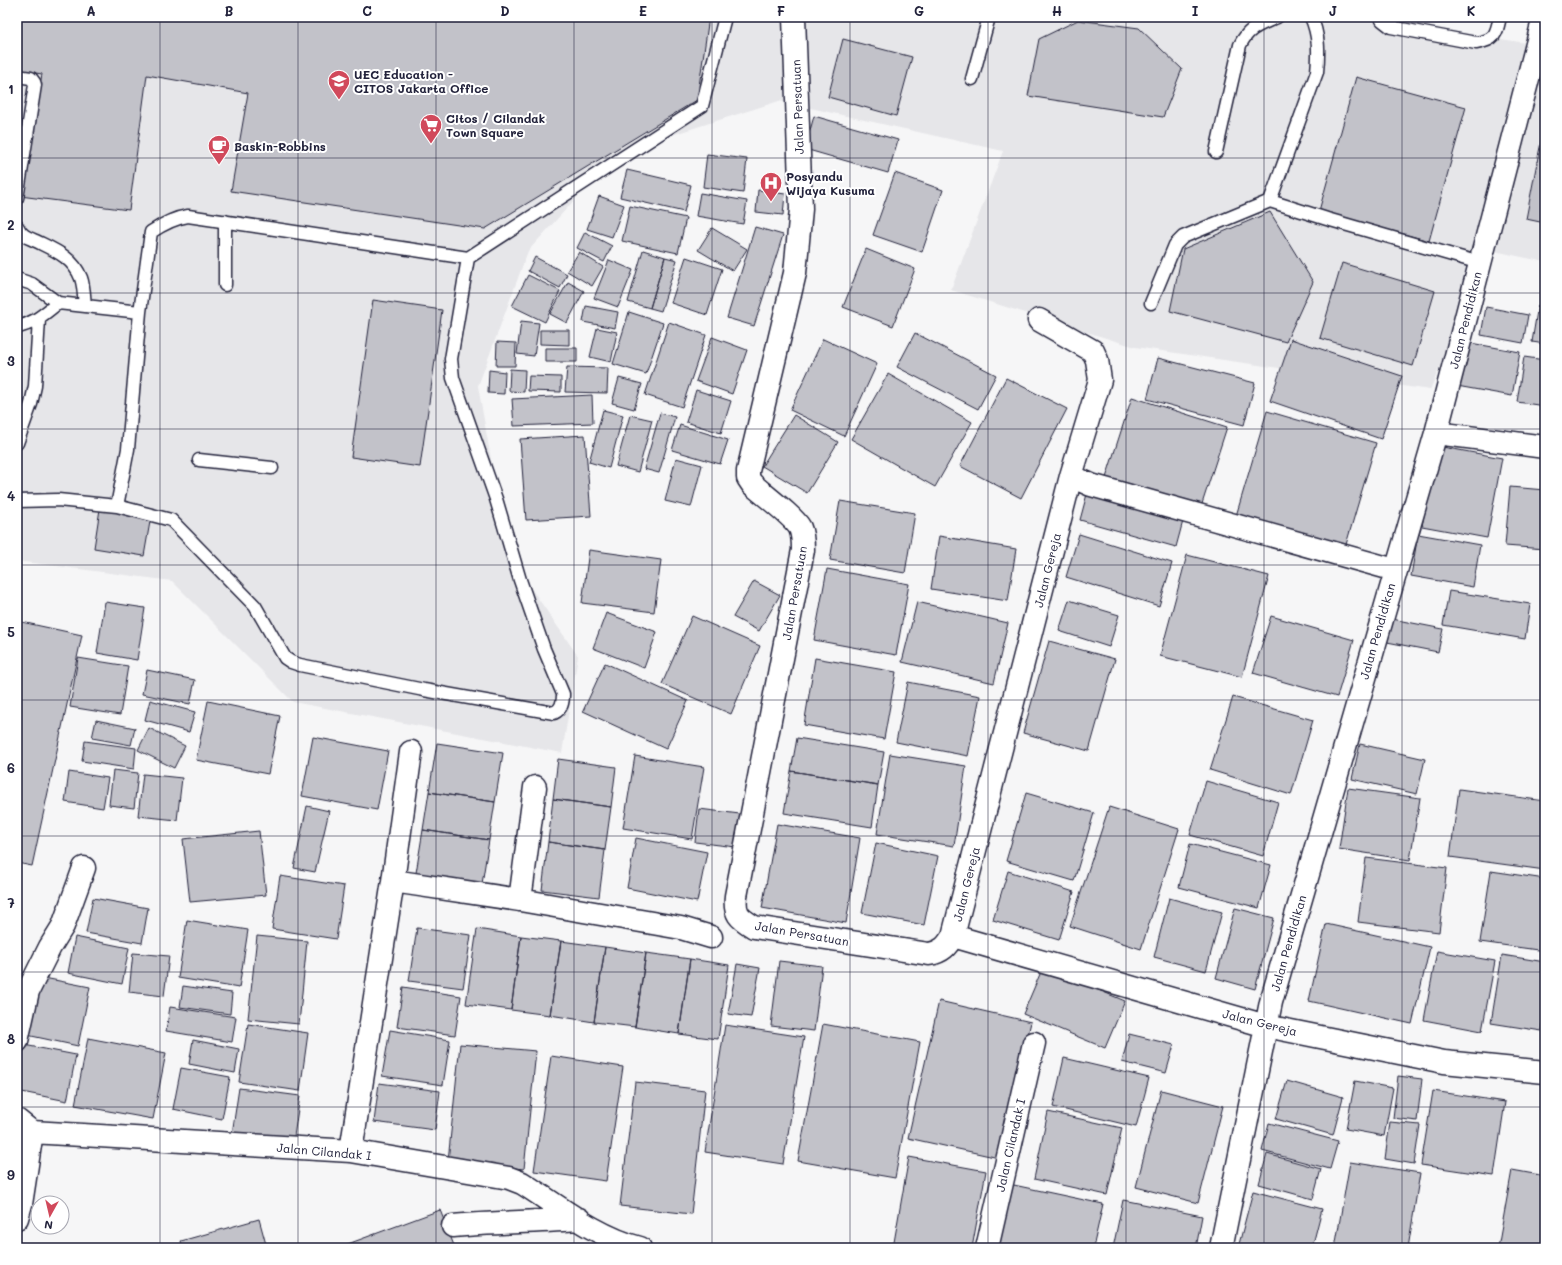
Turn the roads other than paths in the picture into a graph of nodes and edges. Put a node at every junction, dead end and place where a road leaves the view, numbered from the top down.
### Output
1 (725, 17) edge
2 (794, 17) edge
3 (989, 17) edge
4 (1277, 17) edge
5 (1311, 17) edge
6 (1381, 17) edge
7 (1500, 17) edge
8 (1544, 17) edge
9 (17, 76) edge
10 (972, 79) dead end
11 (1216, 152) dead end
12 (17, 198) edge
13 (1270, 201) junction
14 (225, 221) junction
15 (17, 226) edge
16 (468, 258) junction
17 (1480, 263) junction
18 (17, 279) edge
19 (225, 285) dead end
20 (58, 303) junction
21 (1151, 303) dead end
22 (85, 306) junction
23 (140, 312) junction
24 (39, 319) junction
25 (1038, 320) dead end
26 (17, 327) edge
27 (1436, 433) junction
28 (17, 443) edge
29 (1545, 447) edge
30 (199, 460) dead end
31 (272, 468) dead end
32 (1071, 476) junction
33 (17, 501) edge
34 (117, 506) junction
35 (1395, 570) junction
36 (411, 752) dead end
37 (535, 787) dead end
38 (84, 868) dead end
39 (393, 881) junction
40 (520, 900) junction
41 (953, 936) junction
42 (711, 937) dead end
43 (1266, 1026) junction
44 (17, 1041) edge
45 (1034, 1043) dead end
46 (1545, 1072) edge
47 (24, 1126) edge
48 (351, 1151) junction
49 (17, 1218) edge
50 (579, 1219) junction
51 (453, 1226) dead end
52 (640, 1248) edge
53 (987, 1248) edge
54 (1221, 1248) edge

1 - 16 lane
2 - 41 street, Jalan Persatuan
3 - 10 lane
4 - 11 lane
5 - 13 lane
6 - 7 lane
8 - 17 street, Jalan Pendidikan
9 - 12 lane
13 - 17 lane
13 - 21 lane
14 - 16 lane
14 - 19 lane
14 - 23 lane
15 - 22 lane
16 - 34 lane
17 - 27 street, Jalan Pendidikan
18 - 20 lane
20 - 22 lane
20 - 24 lane
22 - 23 lane
23 - 34 lane
24 - 26 lane
24 - 28 lane
25 - 32 street, Jalan Gereja
27 - 29 street
27 - 35 street, Jalan Pendidikan
30 - 31 lane
32 - 35 street
32 - 41 street, Jalan Gereja
33 - 34 lane
35 - 43 street, Jalan Pendidikan
36 - 39 street
37 - 40 street
38 - 44 street
39 - 40 street
39 - 48 street
40 - 42 street
41 - 43 street, Jalan Gereja
43 - 46 street, Jalan Gereja
43 - 54 street, Jalan Pendidikan
45 - 53 street, Jalan Cilandak I
47 - 48 street, Jalan Cilandak I
47 - 49 street
48 - 50 street, Jalan Cilandak I
50 - 51 street
50 - 52 street, Jalan Cilandak I

